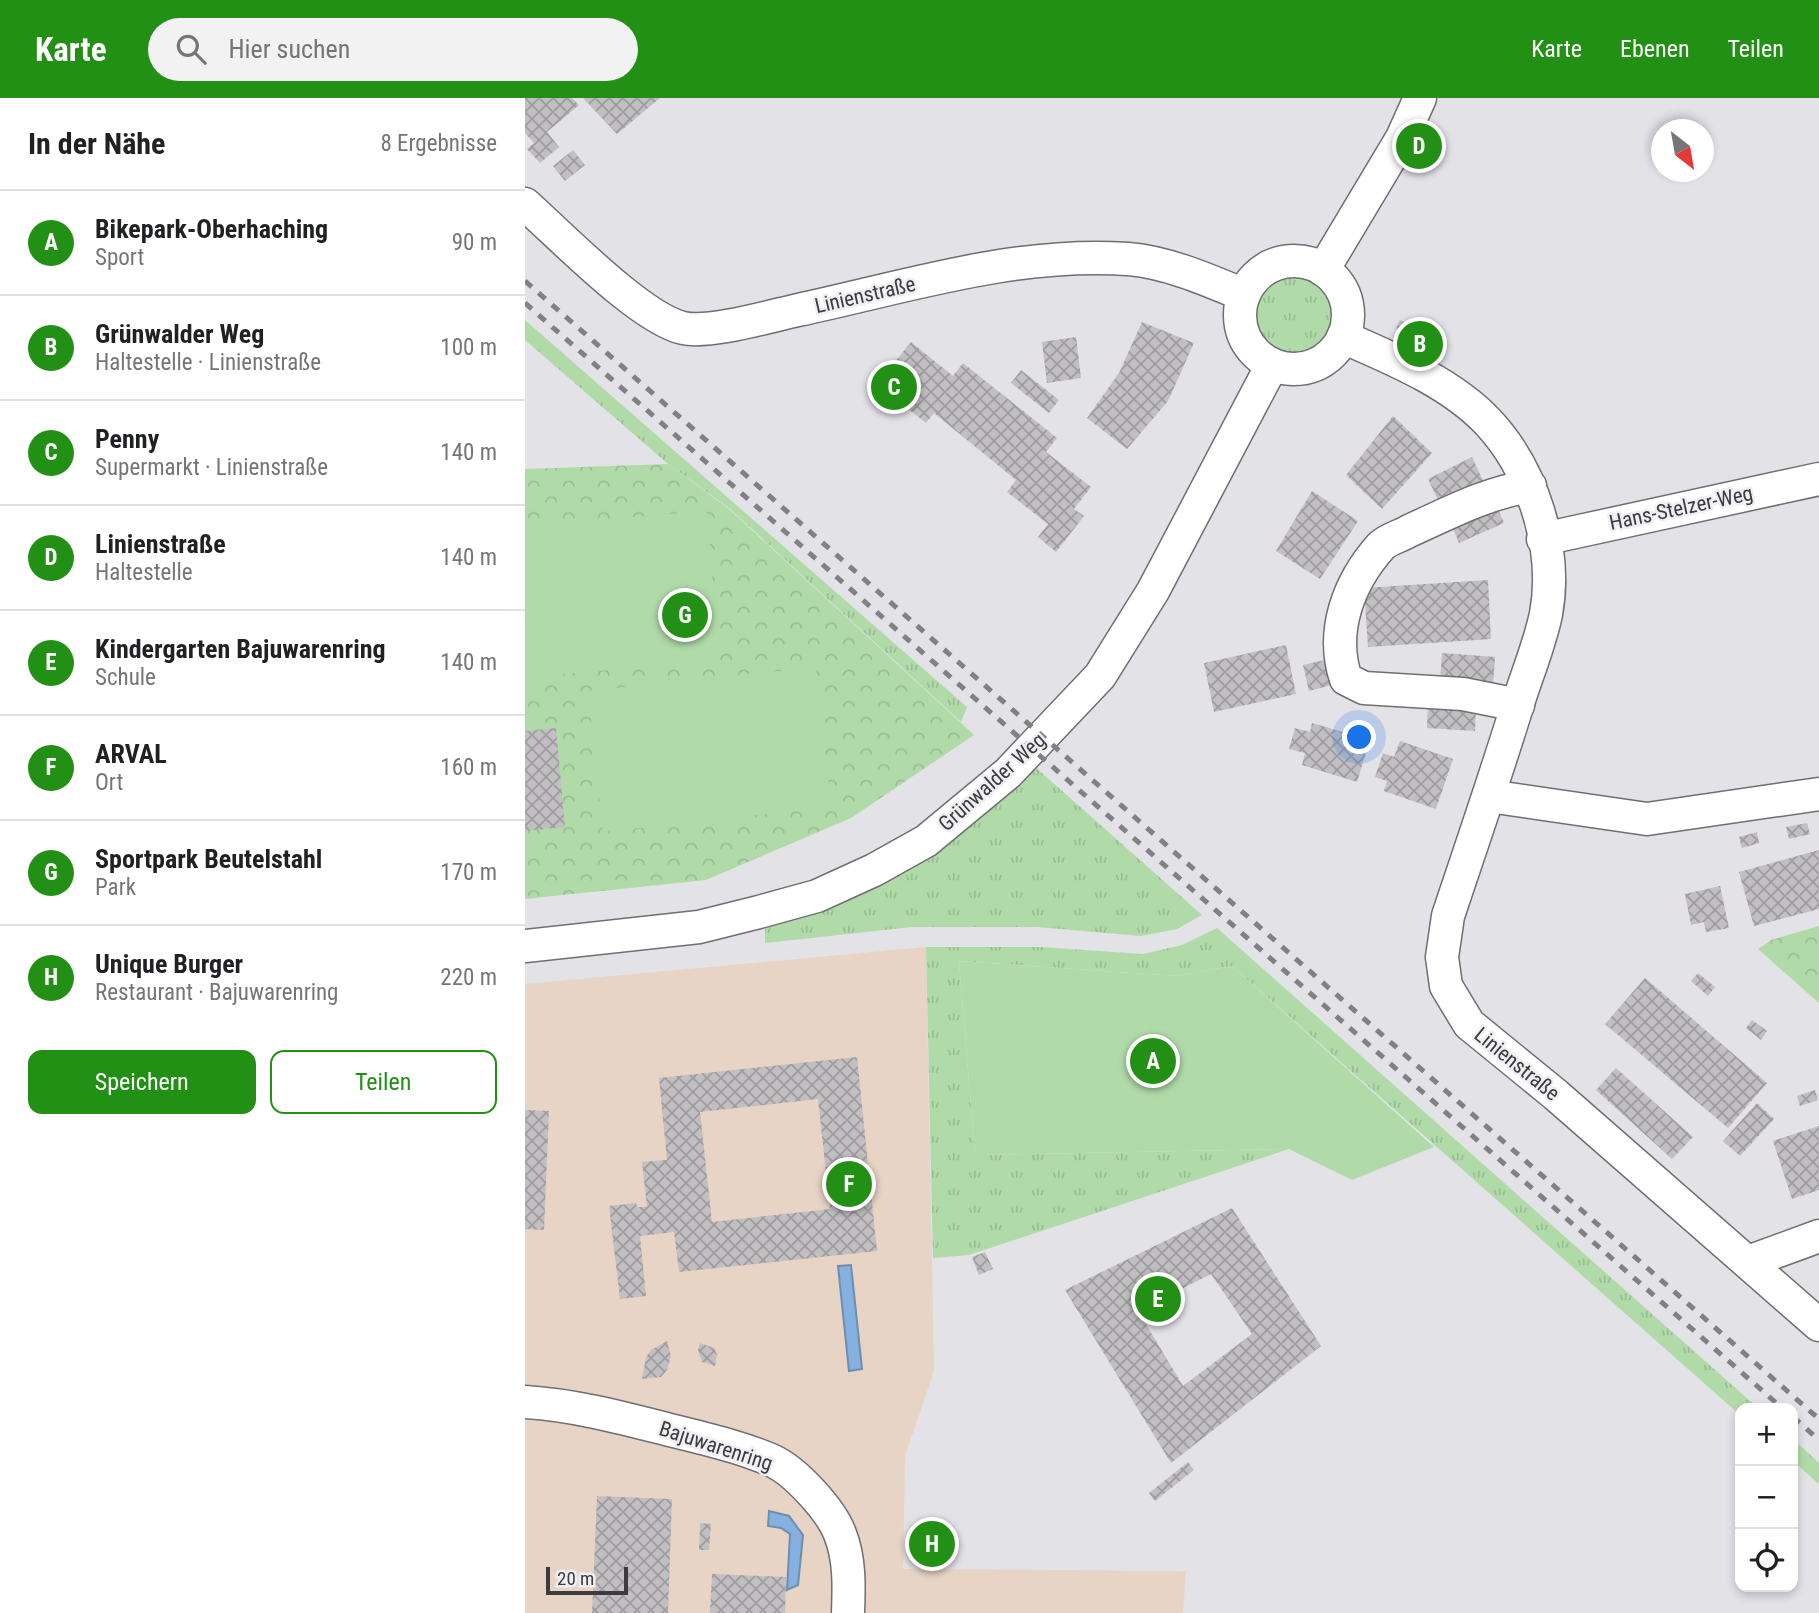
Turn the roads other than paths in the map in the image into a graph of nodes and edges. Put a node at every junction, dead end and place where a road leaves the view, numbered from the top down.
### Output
1 (1420, 98) edge
2 (525, 204) edge
3 (1323, 270) junction
4 (1244, 295) junction
5 (1343, 337) junction
6 (1272, 365) junction
7 (1819, 479) edge
8 (1529, 486) junction
9 (1543, 539) junction
10 (1518, 705) junction
11 (1819, 794) edge
12 (1489, 796) junction
13 (525, 946) edge
14 (1819, 1236) edge
15 (1748, 1262) junction
16 (1819, 1325) edge
17 (525, 1402) edge
18 (848, 1613) edge

1 - 3 street
2 - 4 street, Linienstraße
3 - 4 street
3 - 5 street
4 - 6 street
5 - 6 street
5 - 8 street, Linienstraße
6 - 13 street, Grünwalder Weg
7 - 9 street, Hans-Stelzer-Weg
8 - 9 street, Linienstraße
8 - 10 street
9 - 10 street, Linienstraße
10 - 12 street, Linienstraße
11 - 12 street
12 - 15 street, Linienstraße
14 - 15 street
15 - 16 street, Linienstraße
17 - 18 street, Bajuwarenring

